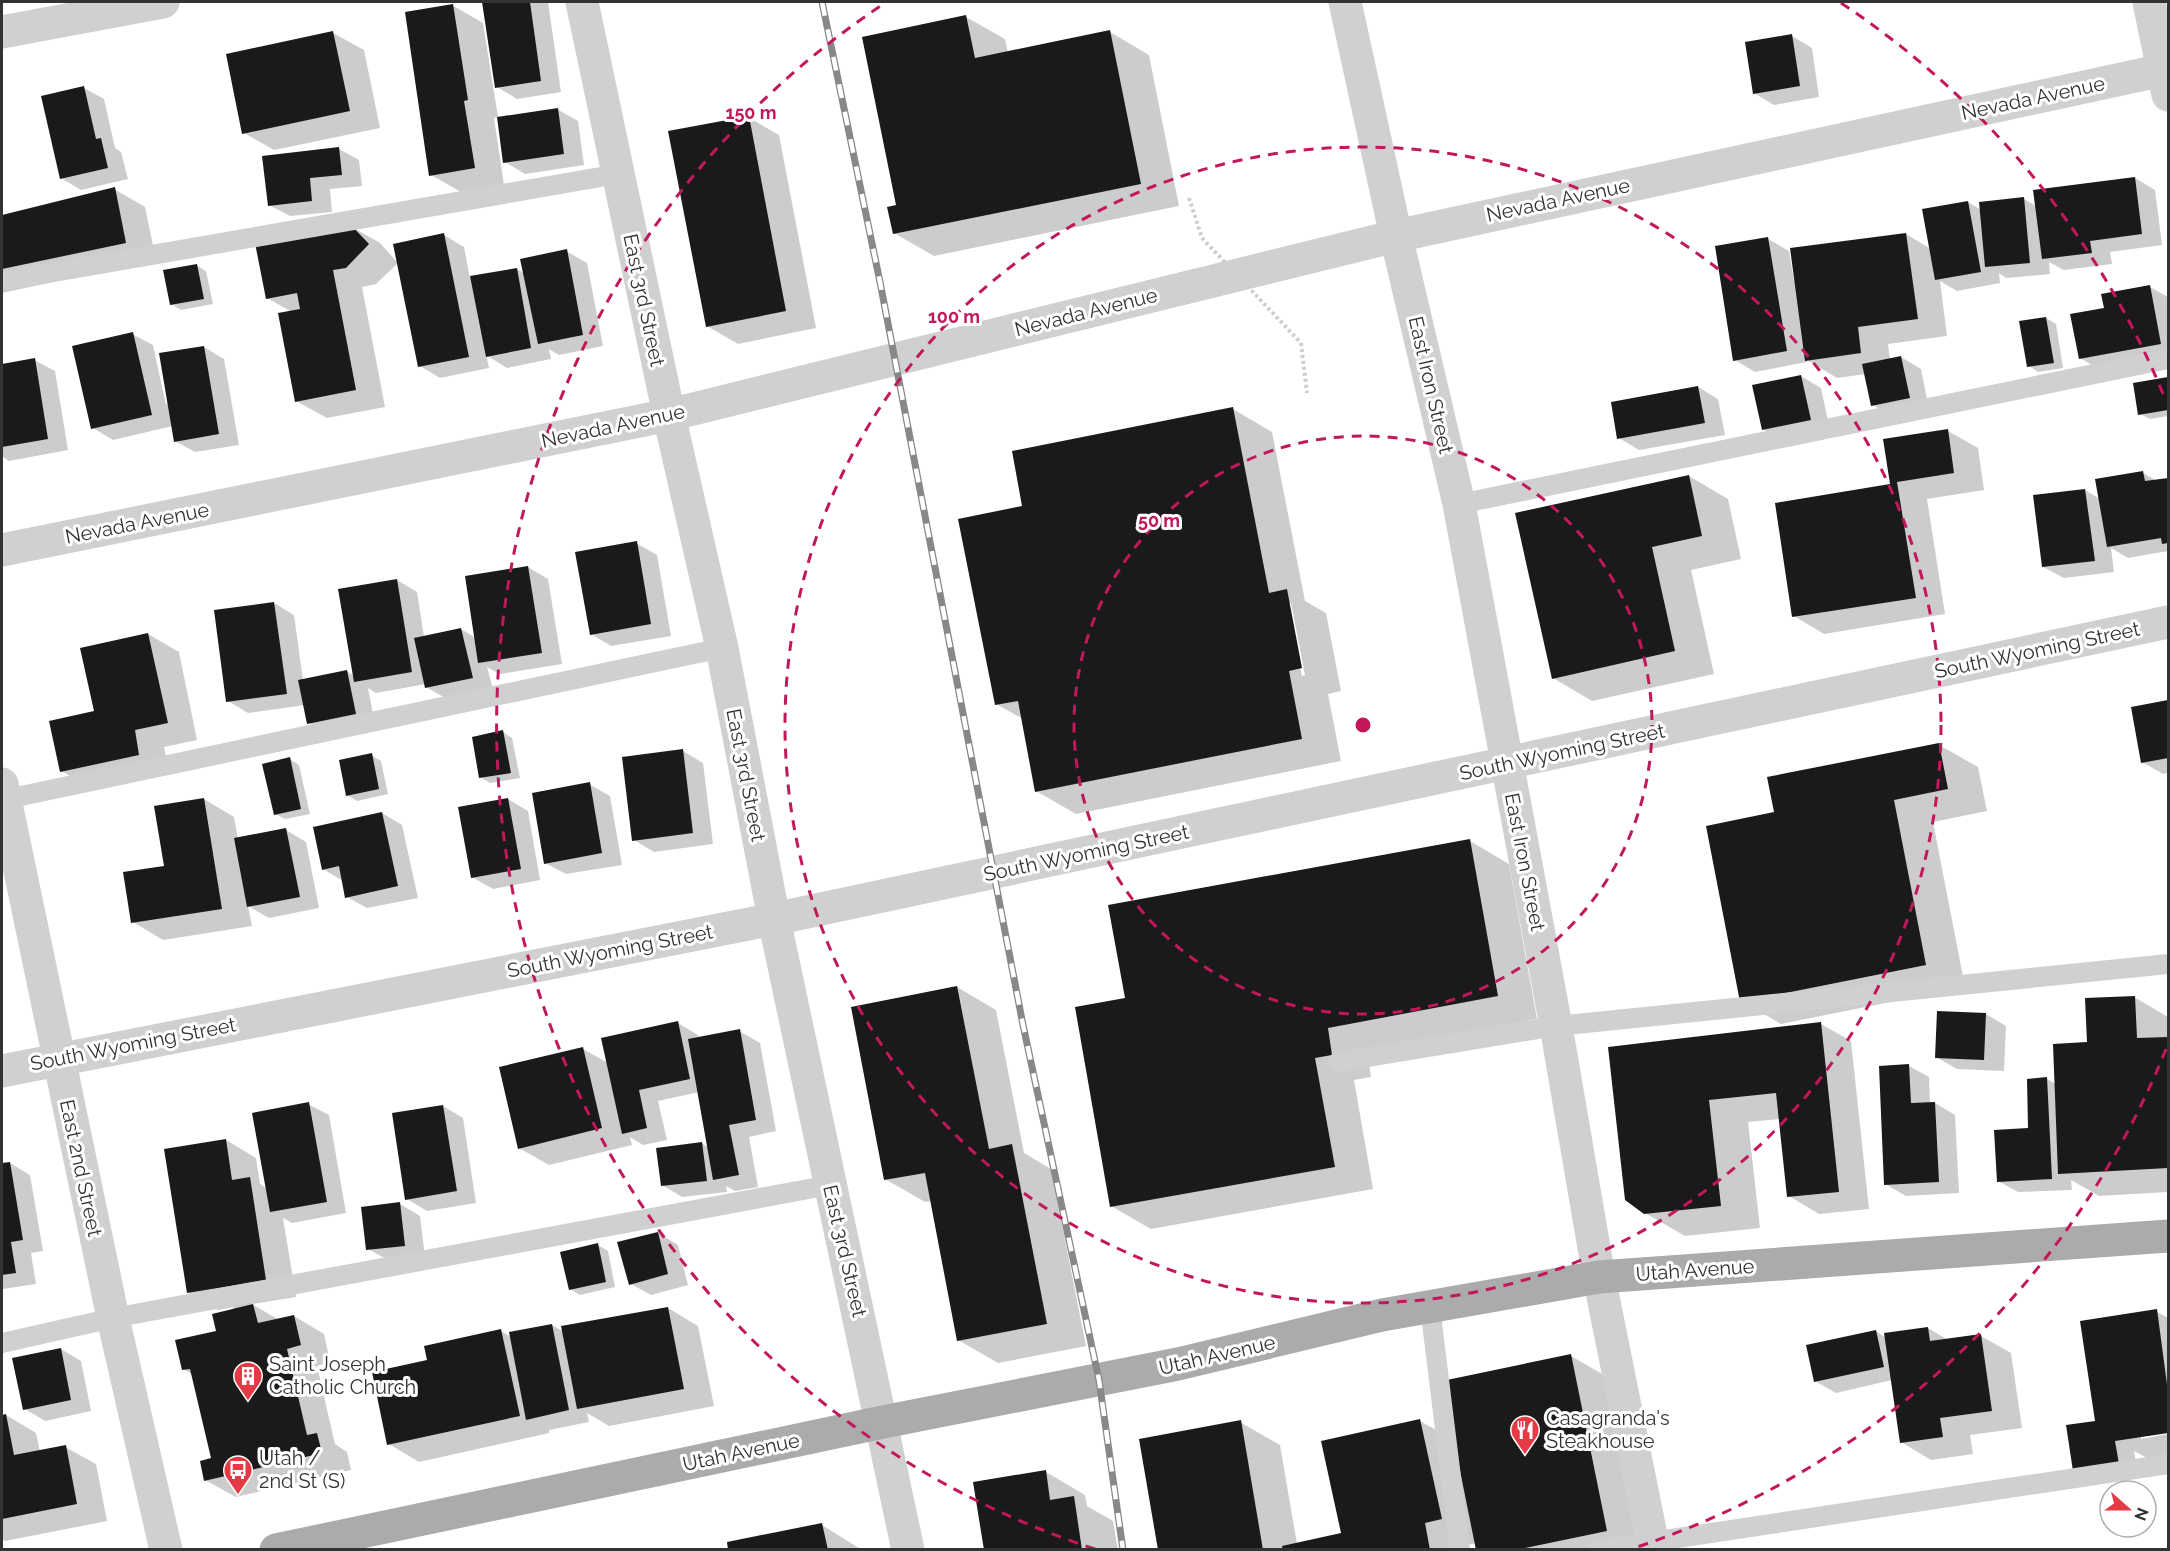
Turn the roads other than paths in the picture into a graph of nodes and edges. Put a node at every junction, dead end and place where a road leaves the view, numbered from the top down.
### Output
1 (163, 2) edge
2 (582, 2) edge
3 (1346, 2) edge
4 (2149, 2) edge
5 (2, 32) edge
6 (2167, 78) edge
7 (618, 174) junction
8 (1396, 236) junction
9 (2, 281) edge
10 (2169, 359) edge
11 (669, 416) junction
12 (1459, 504) junction
13 (2, 550) edge
14 (2169, 622) edge
15 (722, 648) junction
16 (1507, 763) junction
17 (3, 795) edge
18 (774, 919) junction
19 (2169, 964) edge
20 (1556, 1026) junction
21 (58, 1058) junction
22 (1338, 1062) dead end
23 (2, 1071) edge
24 (830, 1185) junction
25 (2169, 1236) edge
26 (1599, 1277) junction
27 (1430, 1307) junction
28 (113, 1318) junction
29 (2, 1343) edge
30 (883, 1422) junction
31 (2169, 1464) edge
32 (1653, 1545) edge
33 (166, 1550) edge
34 (276, 1550) edge
35 (908, 1550) edge
36 (1460, 1550) edge
37 (1598, 1550) edge

1 - 5 street
2 - 7 street, East 3rd Street
3 - 8 street, East Iron Street
4 - 6 street
6 - 8 street, Nevada Avenue
7 - 9 lane
7 - 11 street, East 3rd Street
8 - 11 street, Nevada Avenue
8 - 12 street, East Iron Street
10 - 12 lane
11 - 13 street, Nevada Avenue
11 - 15 street, East 3rd Street
12 - 16 street, East Iron Street
14 - 16 street, South Wyoming Street
15 - 17 lane
15 - 18 street, East 3rd Street
16 - 18 street, South Wyoming Street
16 - 20 street, East Iron Street
17 - 21 street, East 2nd Street
18 - 21 street, South Wyoming Street
18 - 24 street, East 3rd Street
19 - 20 lane
20 - 22 lane
20 - 26 street, East Iron Street
21 - 23 street, South Wyoming Street
21 - 28 street, East 2nd Street
24 - 28 lane
24 - 30 street, East 3rd Street
25 - 26 main road, Utah Avenue
26 - 27 main road, Utah Avenue
26 - 32 street, East Iron Street
27 - 30 main road, Utah Avenue
27 - 36 lane
28 - 29 lane
28 - 33 street, East 2nd Street
30 - 34 main road, Utah Avenue
30 - 35 street, East 3rd Street
31 - 32 lane
32 - 37 lane

